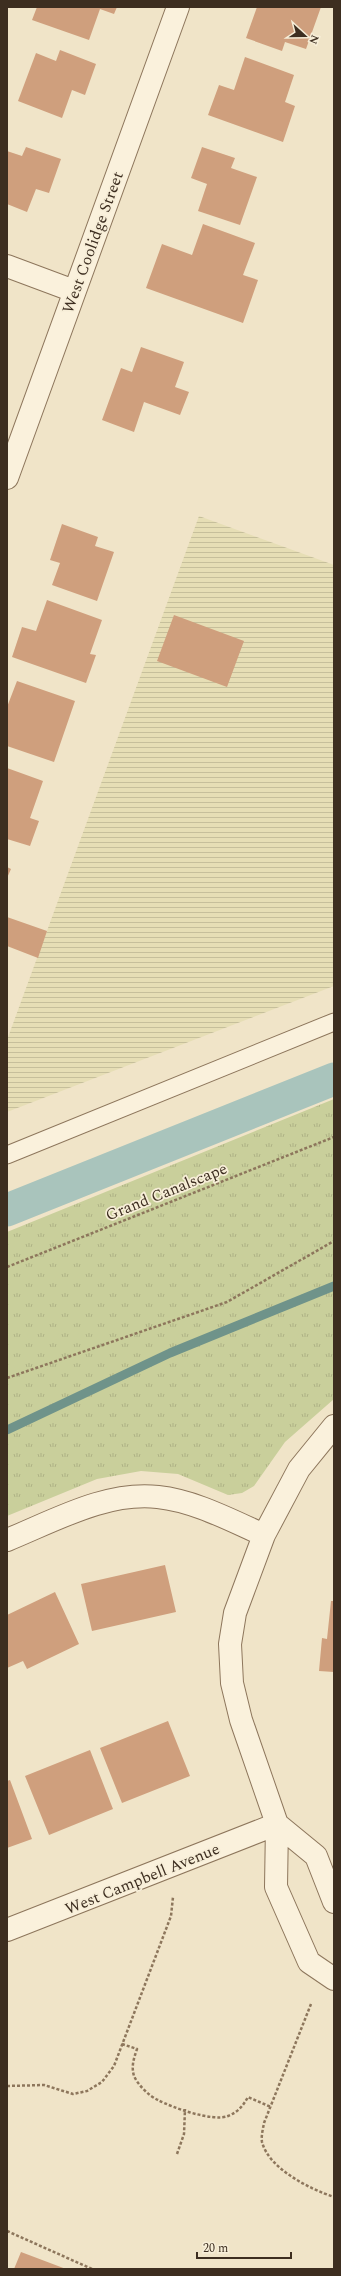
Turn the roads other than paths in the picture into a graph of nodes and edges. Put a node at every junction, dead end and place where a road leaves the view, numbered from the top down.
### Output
1 (178, 7) edge
2 (7, 266) edge
3 (74, 291) junction
4 (7, 478) edge
5 (334, 1022) edge
6 (7, 1155) edge
7 (334, 1426) edge
8 (264, 1535) junction
9 (7, 1540) edge
10 (277, 1824) junction
11 (334, 1902) edge
12 (7, 1930) edge
13 (334, 1979) edge

1 - 3 street, West Coolidge Street
2 - 3 street
3 - 4 street, West Coolidge Street
5 - 6 lane
7 - 8 street
8 - 9 street
8 - 10 street
10 - 11 street
10 - 12 street, West Campbell Avenue
10 - 13 street

